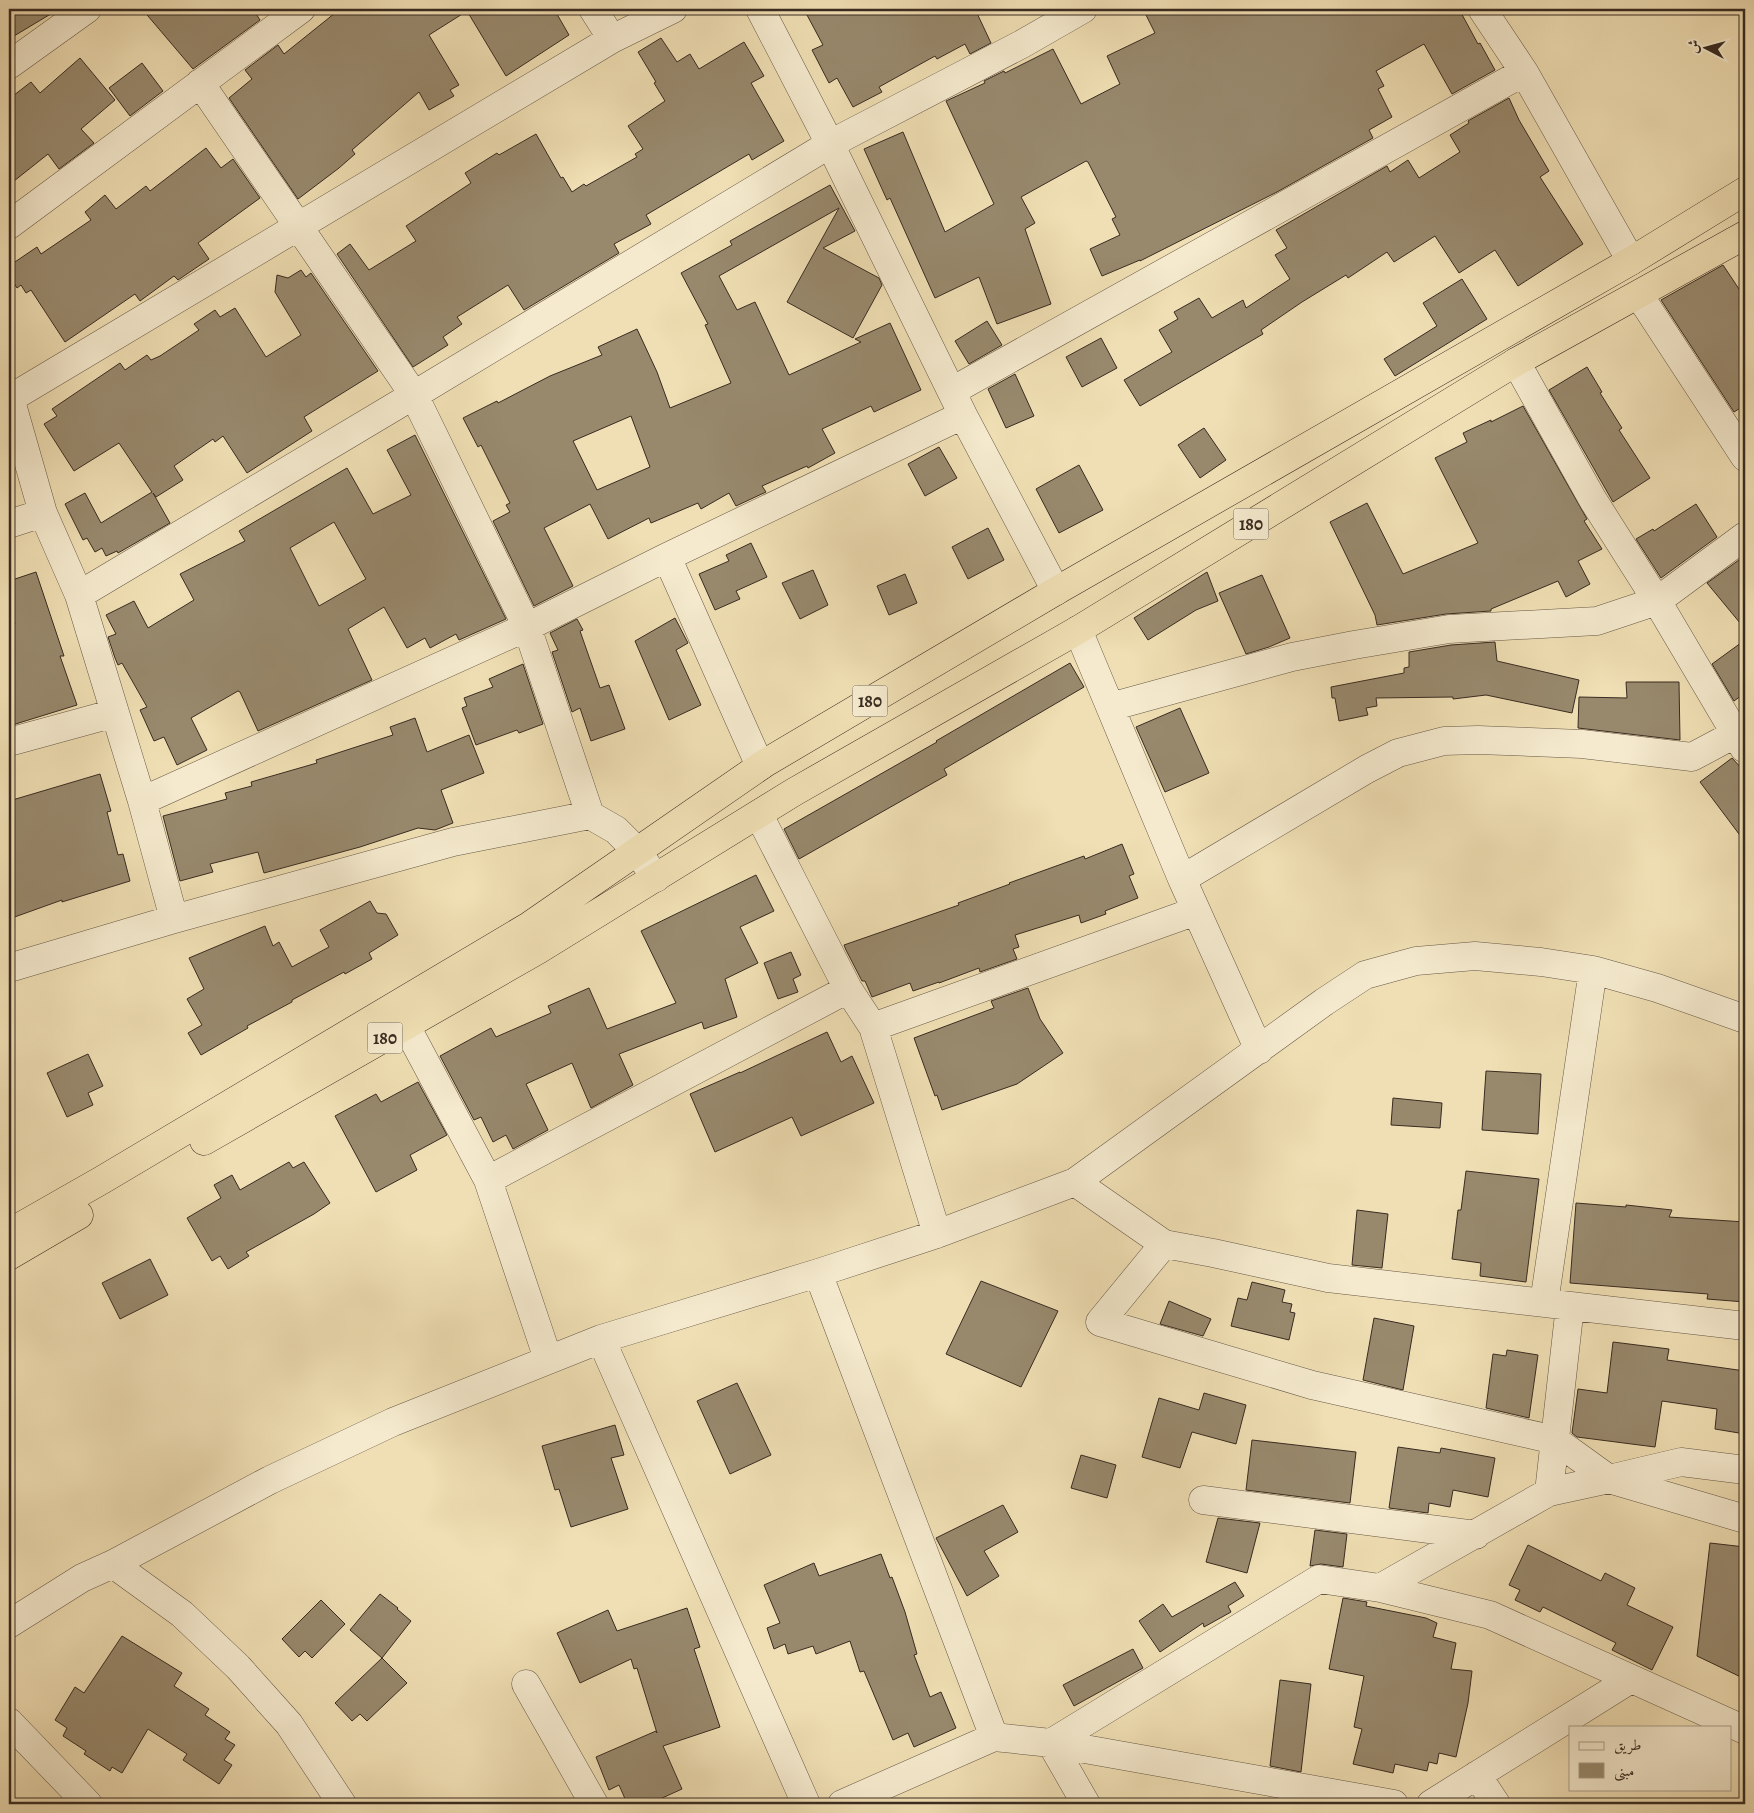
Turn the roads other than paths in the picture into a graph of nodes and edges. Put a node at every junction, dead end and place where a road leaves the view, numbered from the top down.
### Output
1 (87, 9) edge
2 (301, 9) edge
3 (594, 9) edge
4 (673, 9) edge
5 (760, 9) edge
6 (1083, 9) edge
7 (1482, 9) edge
8 (612, 39) junction
9 (9, 65) edge
10 (1524, 72) junction
11 (200, 83) junction
12 (830, 144) junction
13 (1745, 191) edge
14 (9, 225) edge
15 (297, 226) junction
16 (1745, 235) edge
17 (1630, 261) junction
18 (1639, 294) junction
19 (1516, 362) junction
20 (10, 396) edge
21 (414, 396) junction
22 (958, 403) junction
23 (1745, 457) edge
24 (43, 513) junction
25 (9, 524) edge
26 (1745, 536) edge
27 (667, 557) junction
28 (1056, 591) junction
29 (79, 595) junction
30 (1657, 601) junction
31 (527, 627) junction
32 (1078, 630) junction
33 (1110, 707) junction
34 (115, 713) junction
35 (1742, 736) edge
36 (9, 742) edge
37 (760, 766) junction
38 (142, 801) junction
39 (590, 815) junction
40 (758, 815) junction
41 (637, 851) junction
42 (656, 878) junction
43 (1182, 879) junction
44 (1196, 911) junction
45 (174, 919) junction
46 (9, 968) edge
47 (1593, 970) junction
48 (848, 989) junction
49 (1745, 1019) edge
50 (406, 1026) junction
51 (873, 1027) junction
52 (1259, 1050) junction
53 (488, 1180) junction
54 (1075, 1182) junction
55 (9, 1233) edge
56 (937, 1234) junction
57 (1164, 1244) junction
58 (9, 1256) edge
59 (818, 1273) junction
60 (1557, 1304) junction
61 (1745, 1326) edge
62 (601, 1339) junction
63 (548, 1360) junction
64 (1555, 1440) junction
65 (1745, 1470) edge
66 (1608, 1479) junction
67 (1549, 1492) junction
68 (1203, 1500) dead end
69 (1745, 1519) edge
70 (1476, 1535) junction
71 (113, 1564) junction
72 (1380, 1588) junction
73 (9, 1624) edge
74 (1630, 1679) junction
75 (526, 1684) dead end
76 (9, 1722) edge
77 (1745, 1730) edge
78 (994, 1737) junction
79 (1050, 1743) junction
80 (1477, 1775) junction
81 (88, 1804) edge
82 (342, 1804) edge
83 (594, 1804) edge
84 (806, 1804) edge
85 (842, 1804) edge
86 (1086, 1804) edge
87 (1394, 1804) edge
88 (1431, 1804) edge
89 (1496, 1804) edge

1 - 9 street
2 - 11 street
3 - 8 street
4 - 8 street
5 - 12 street
6 - 12 street
7 - 10 street
8 - 15 street
10 - 17 street
10 - 22 street
11 - 14 street
11 - 15 street
12 - 21 street
12 - 22 street
13 - 17 highway, 180
15 - 20 street
15 - 21 street
16 - 18 highway, 180
17 - 28 highway, 180
18 - 19 highway, 180
18 - 23 street
19 - 30 street
19 - 32 highway, 180
20 - 24 street
21 - 29 street
21 - 31 street
22 - 27 street
22 - 28 street
24 - 25 street
24 - 29 street
26 - 30 street
27 - 31 street
27 - 37 street
28 - 37 highway, 180
29 - 34 street
30 - 33 street
30 - 35 street
31 - 38 street
31 - 39 street
32 - 33 street
32 - 40 highway, 180
33 - 43 street
34 - 36 street
34 - 38 street
35 - 43 street
37 - 41 highway, 180
38 - 45 street
39 - 41 street
39 - 45 street
40 - 42 highway, 180
40 - 48 street
41 - 42 street
41 - 55 highway, 180
42 - 50 highway, 180
43 - 44 street
44 - 51 street
44 - 52 street
45 - 46 street
47 - 49 street
47 - 52 street
47 - 60 street
48 - 51 street
48 - 53 street
50 - 53 street
50 - 58 highway, 180
51 - 56 street
52 - 54 street
53 - 63 street
54 - 56 street
54 - 57 street
56 - 59 street
57 - 60 street
57 - 64 street
59 - 62 street
59 - 78 street
60 - 61 street
60 - 64 street
62 - 63 street
62 - 84 street
63 - 71 street
64 - 66 street
64 - 67 street
65 - 66 street
66 - 67 street
66 - 69 street
67 - 70 street
68 - 70 street
70 - 72 street
71 - 73 street
71 - 82 street
72 - 74 street
72 - 79 street
74 - 77 street
74 - 80 street
75 - 83 street
76 - 81 street
78 - 79 street
78 - 85 street
79 - 86 street
79 - 87 street
80 - 88 street
80 - 89 street

